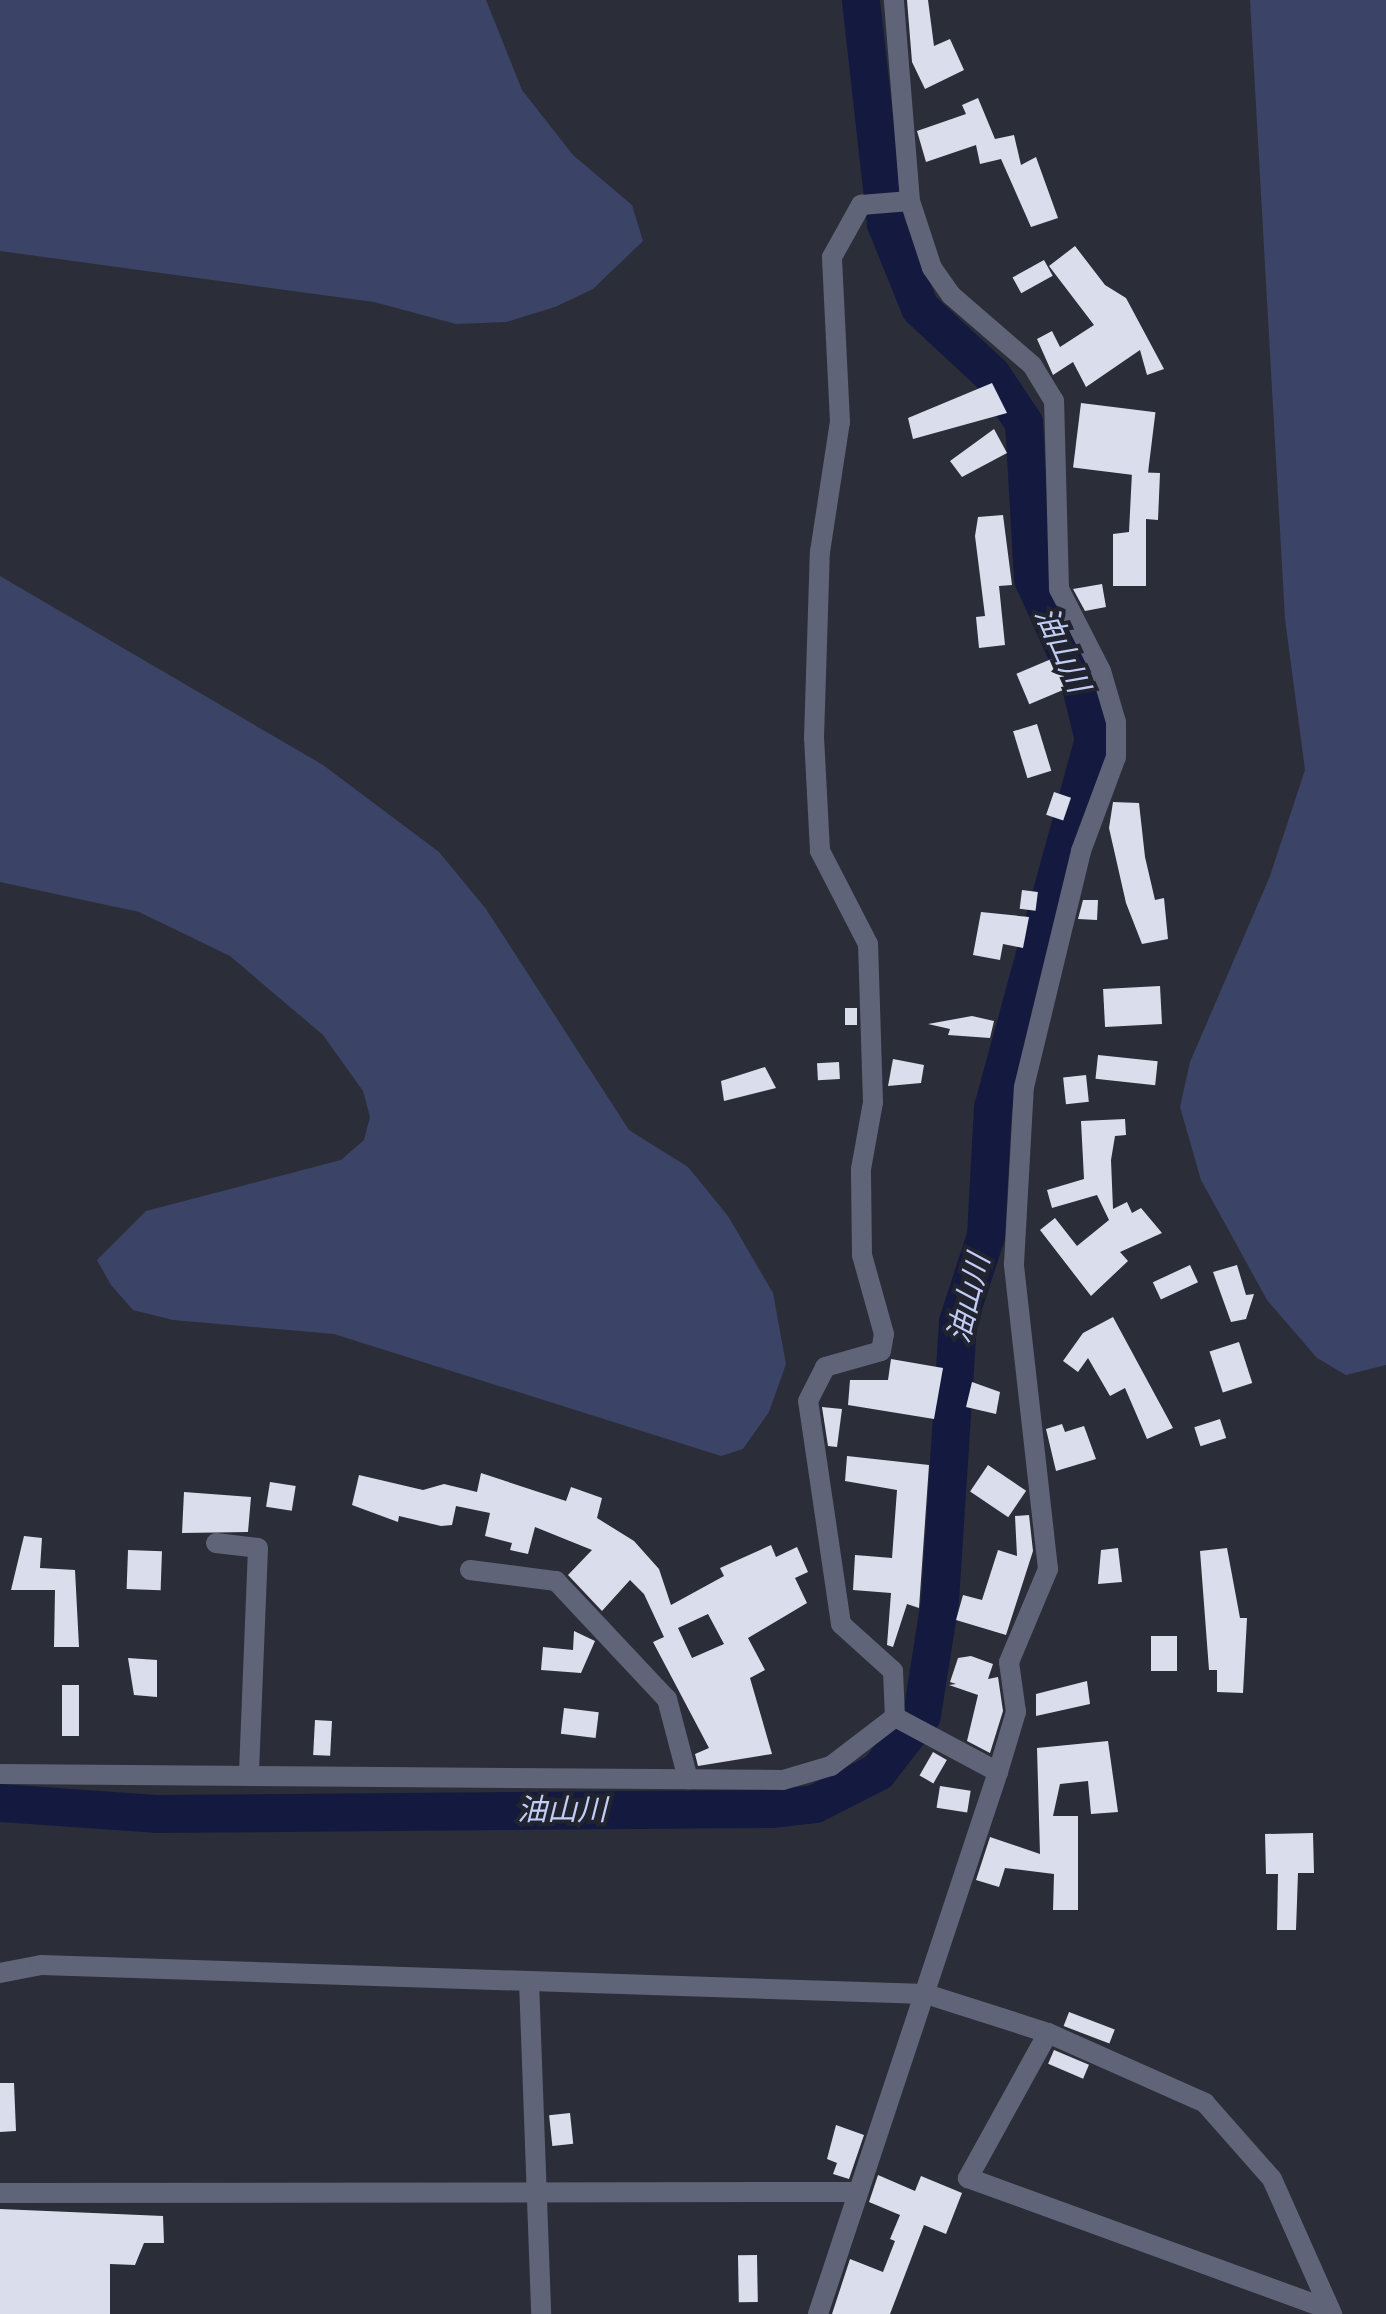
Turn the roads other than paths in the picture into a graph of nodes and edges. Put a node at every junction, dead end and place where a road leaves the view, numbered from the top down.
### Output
1 (894, 0) edge
2 (910, 201) junction
3 (216, 1543) dead end
4 (470, 1570) dead end
5 (895, 1717) junction
6 (998, 1772) junction
7 (0, 1774) edge
8 (249, 1776) junction
9 (688, 1779) junction
10 (0, 1973) edge
11 (529, 1981) junction
12 (926, 1994) junction
13 (1048, 2033) junction
14 (537, 2192) junction
15 (856, 2192) junction
16 (0, 2193) edge
17 (1330, 2311) edge
18 (541, 2314) edge
19 (818, 2314) edge

1 - 2 street
2 - 5 street
2 - 6 street
3 - 8 street
4 - 9 street
5 - 6 street
5 - 9 street
6 - 12 street
7 - 8 street
8 - 9 street
10 - 11 street
11 - 12 street
11 - 14 street
12 - 13 street
12 - 15 street
13 - 17 street
13 - 17 street
14 - 15 street
14 - 16 street
14 - 18 street
15 - 19 street

